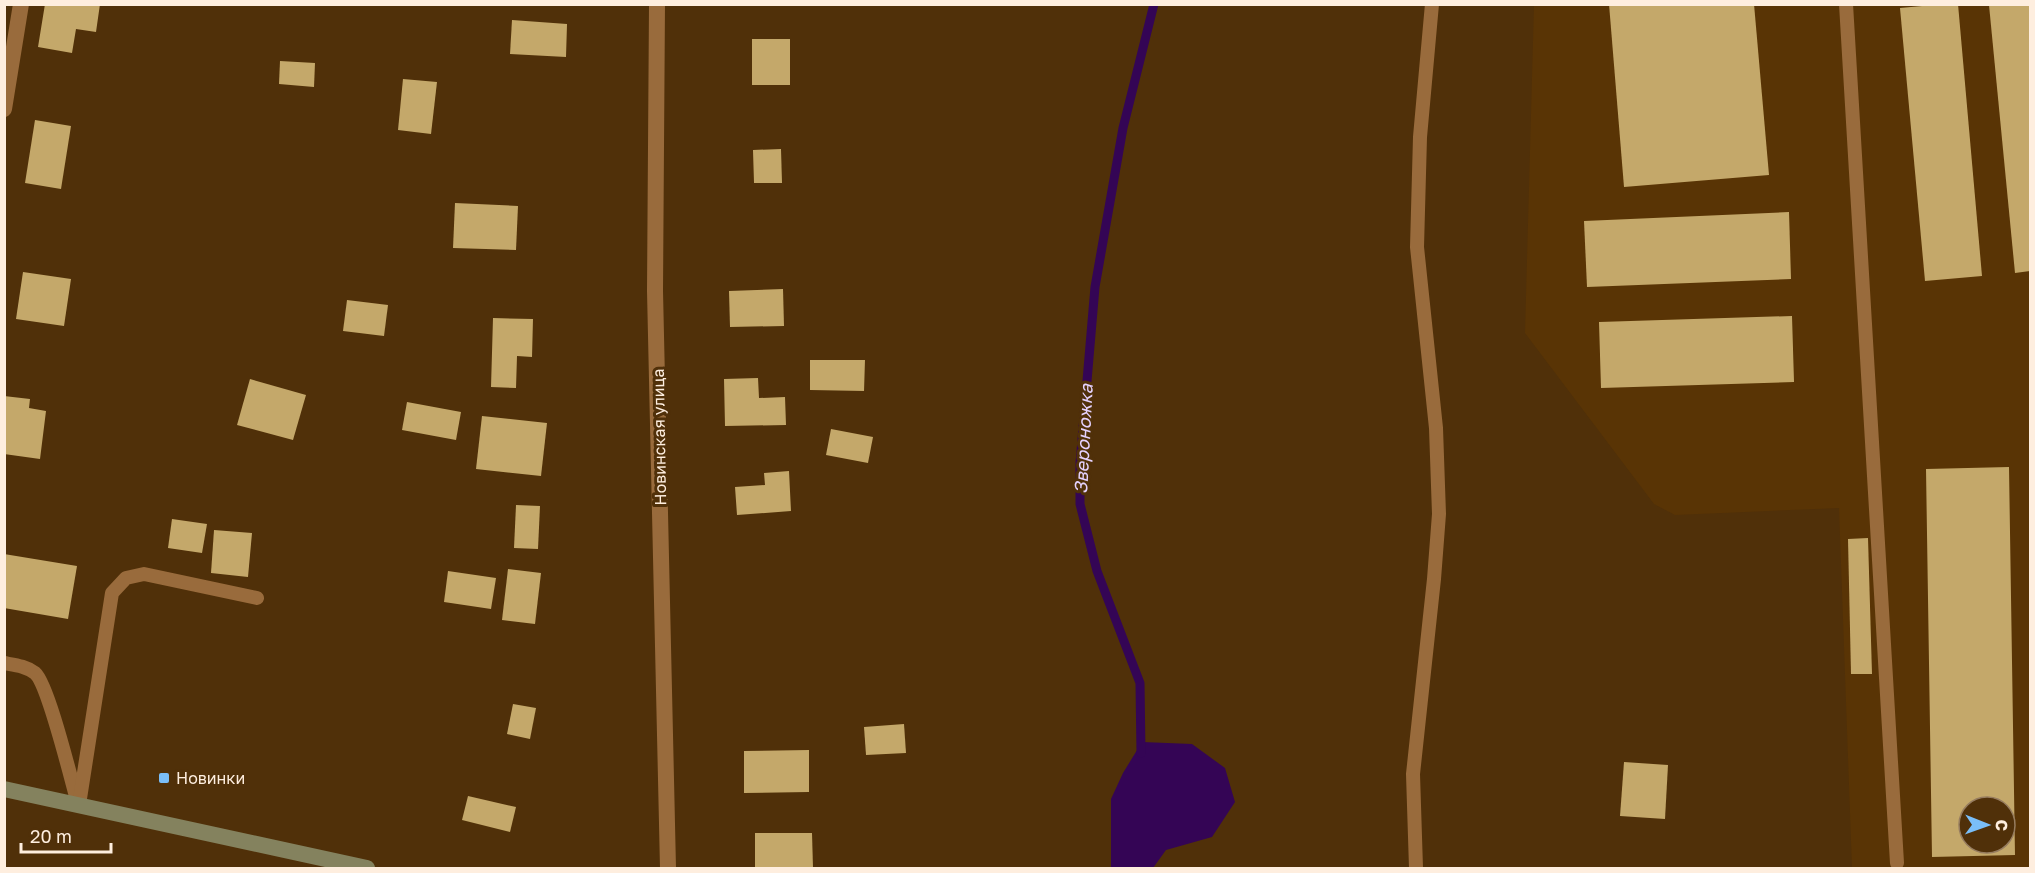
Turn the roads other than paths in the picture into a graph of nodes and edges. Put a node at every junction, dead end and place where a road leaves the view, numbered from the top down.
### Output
1 (21, 4) edge
2 (657, 4) edge
3 (1432, 4) edge
4 (1846, 4) edge
5 (4, 109) edge
6 (257, 598) dead end
7 (4, 663) edge
8 (4, 789) edge
9 (79, 805) junction
10 (1898, 863) dead end
11 (334, 865) edge
12 (367, 868) edge
13 (668, 868) edge
14 (1416, 868) edge

1 - 5 street
2 - 13 street, Новинская улица
3 - 14 lane
4 - 10 lane
6 - 9 lane
7 - 9 lane
8 - 9 main road
9 - 11 main road
11 - 12 main road

